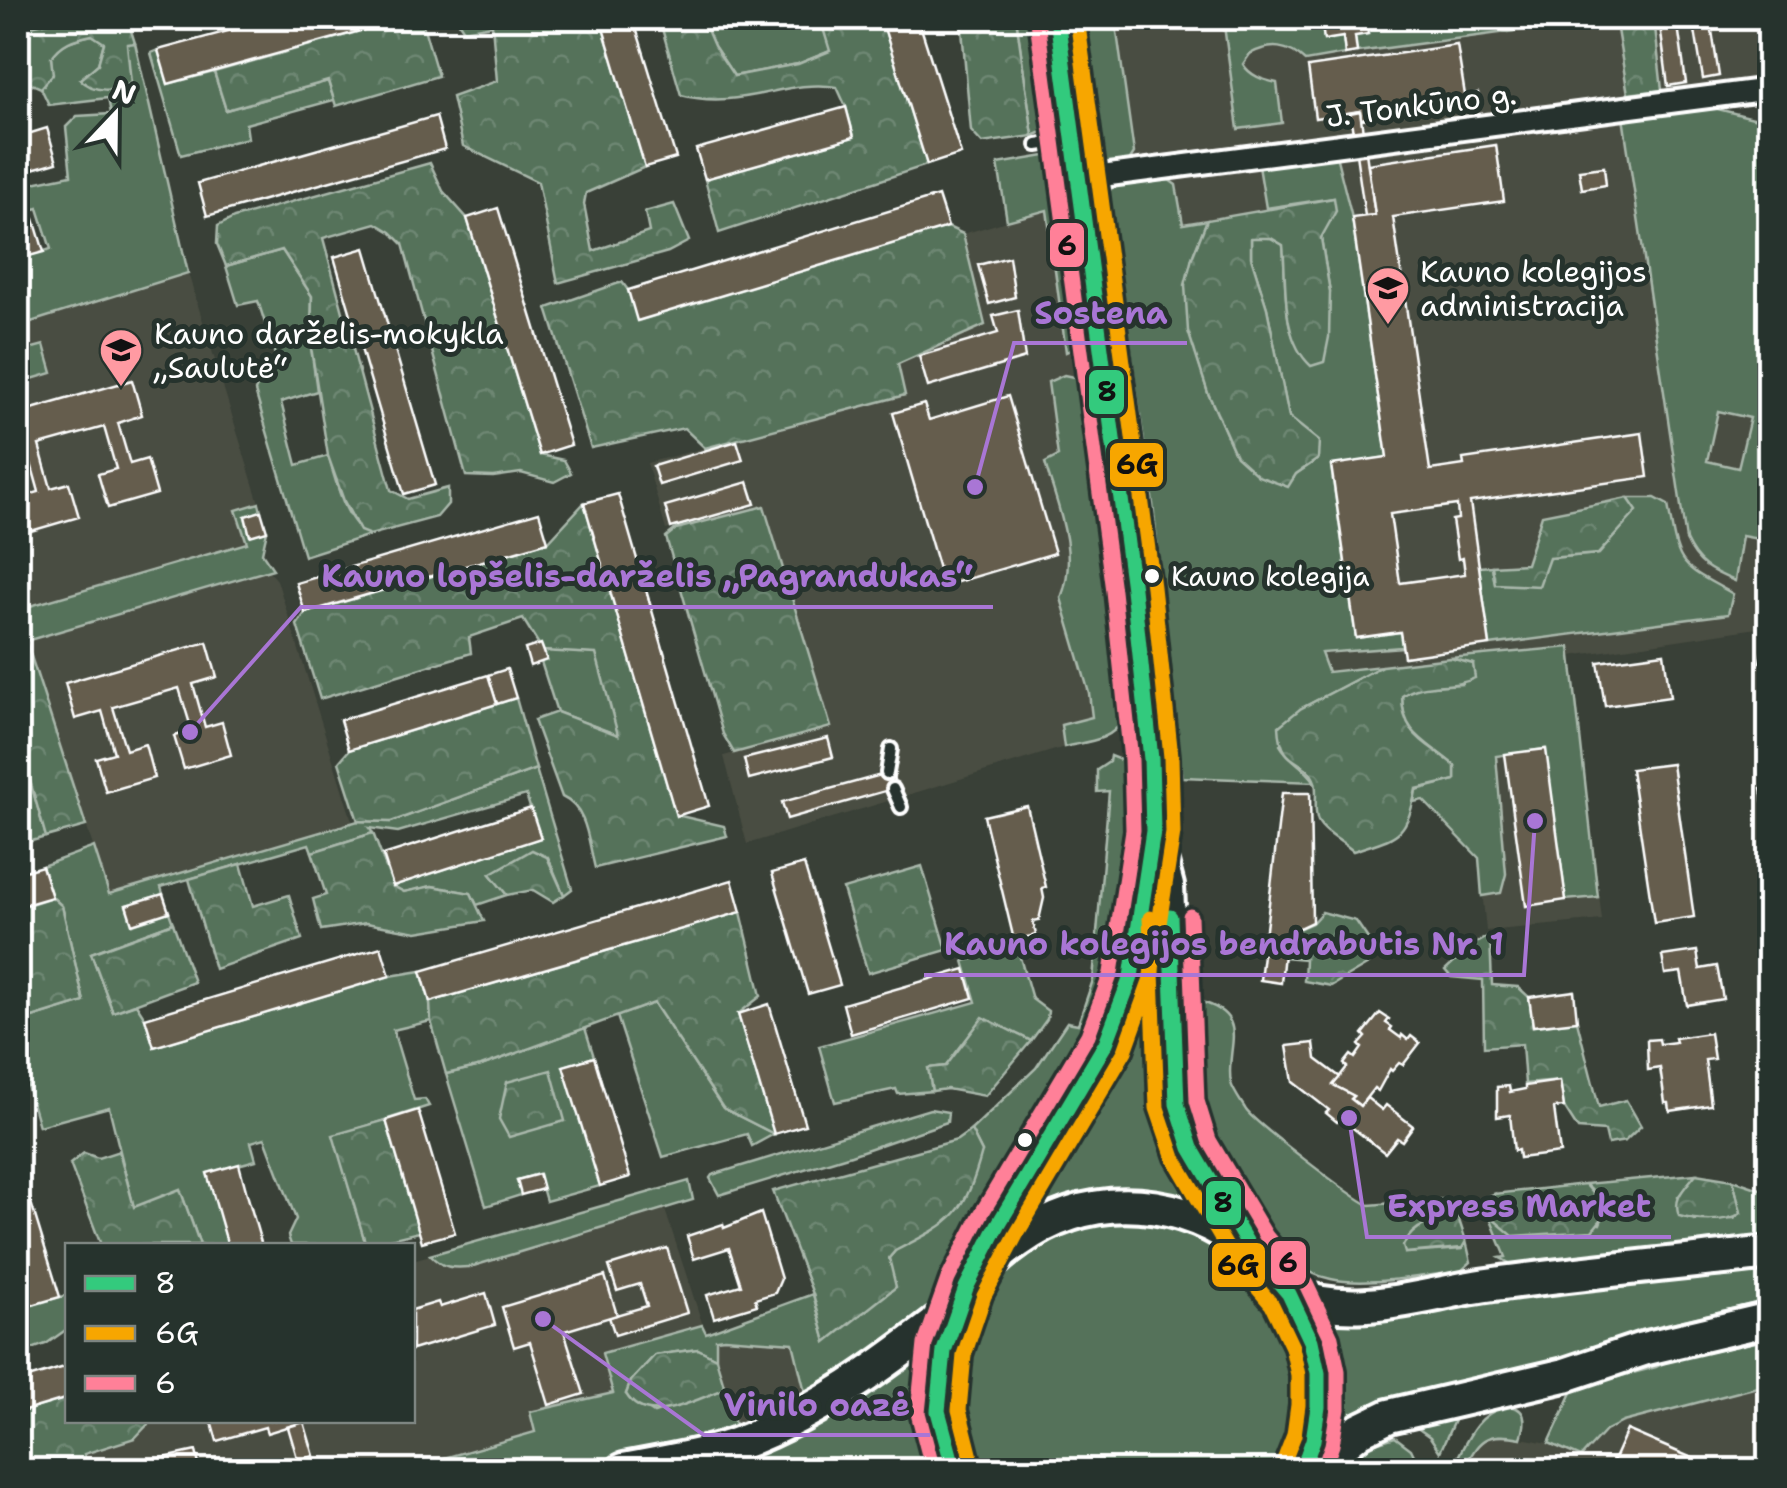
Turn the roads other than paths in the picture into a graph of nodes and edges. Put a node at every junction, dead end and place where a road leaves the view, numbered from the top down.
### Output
1 (1057, 18) edge
2 (1770, 89) edge
3 (1074, 140) junction
4 (1037, 145) dead end
5 (1079, 179) junction
6 (891, 749) dead end
7 (888, 773) dead end
8 (892, 790) dead end
9 (901, 808) dead end
10 (1153, 833) junction
11 (1224, 1202) junction
12 (1250, 1248) junction
13 (1770, 1253) edge
14 (1488, 1284) junction
15 (1289, 1294) junction
16 (963, 1298) junction
17 (1770, 1319) edge
18 (1346, 1440) junction
19 (624, 1470) edge
20 (954, 1470) edge
21 (1302, 1470) edge
22 (1312, 1470) edge
23 (1321, 1470) edge

1 - 3 main road
2 - 5 street, J. Tonkūno g.
3 - 4 lane
3 - 5 main road
5 - 10 main road
6 - 7 lane
8 - 9 lane
10 - 11 main road
10 - 16 main road
11 - 12 main road
11 - 14 main road
12 - 15 main road
12 - 16 main road
13 - 14 main road
14 - 15 main road
15 - 21 main road
16 - 19 main road
16 - 20 main road
17 - 18 main road
18 - 22 main road
18 - 23 main road

